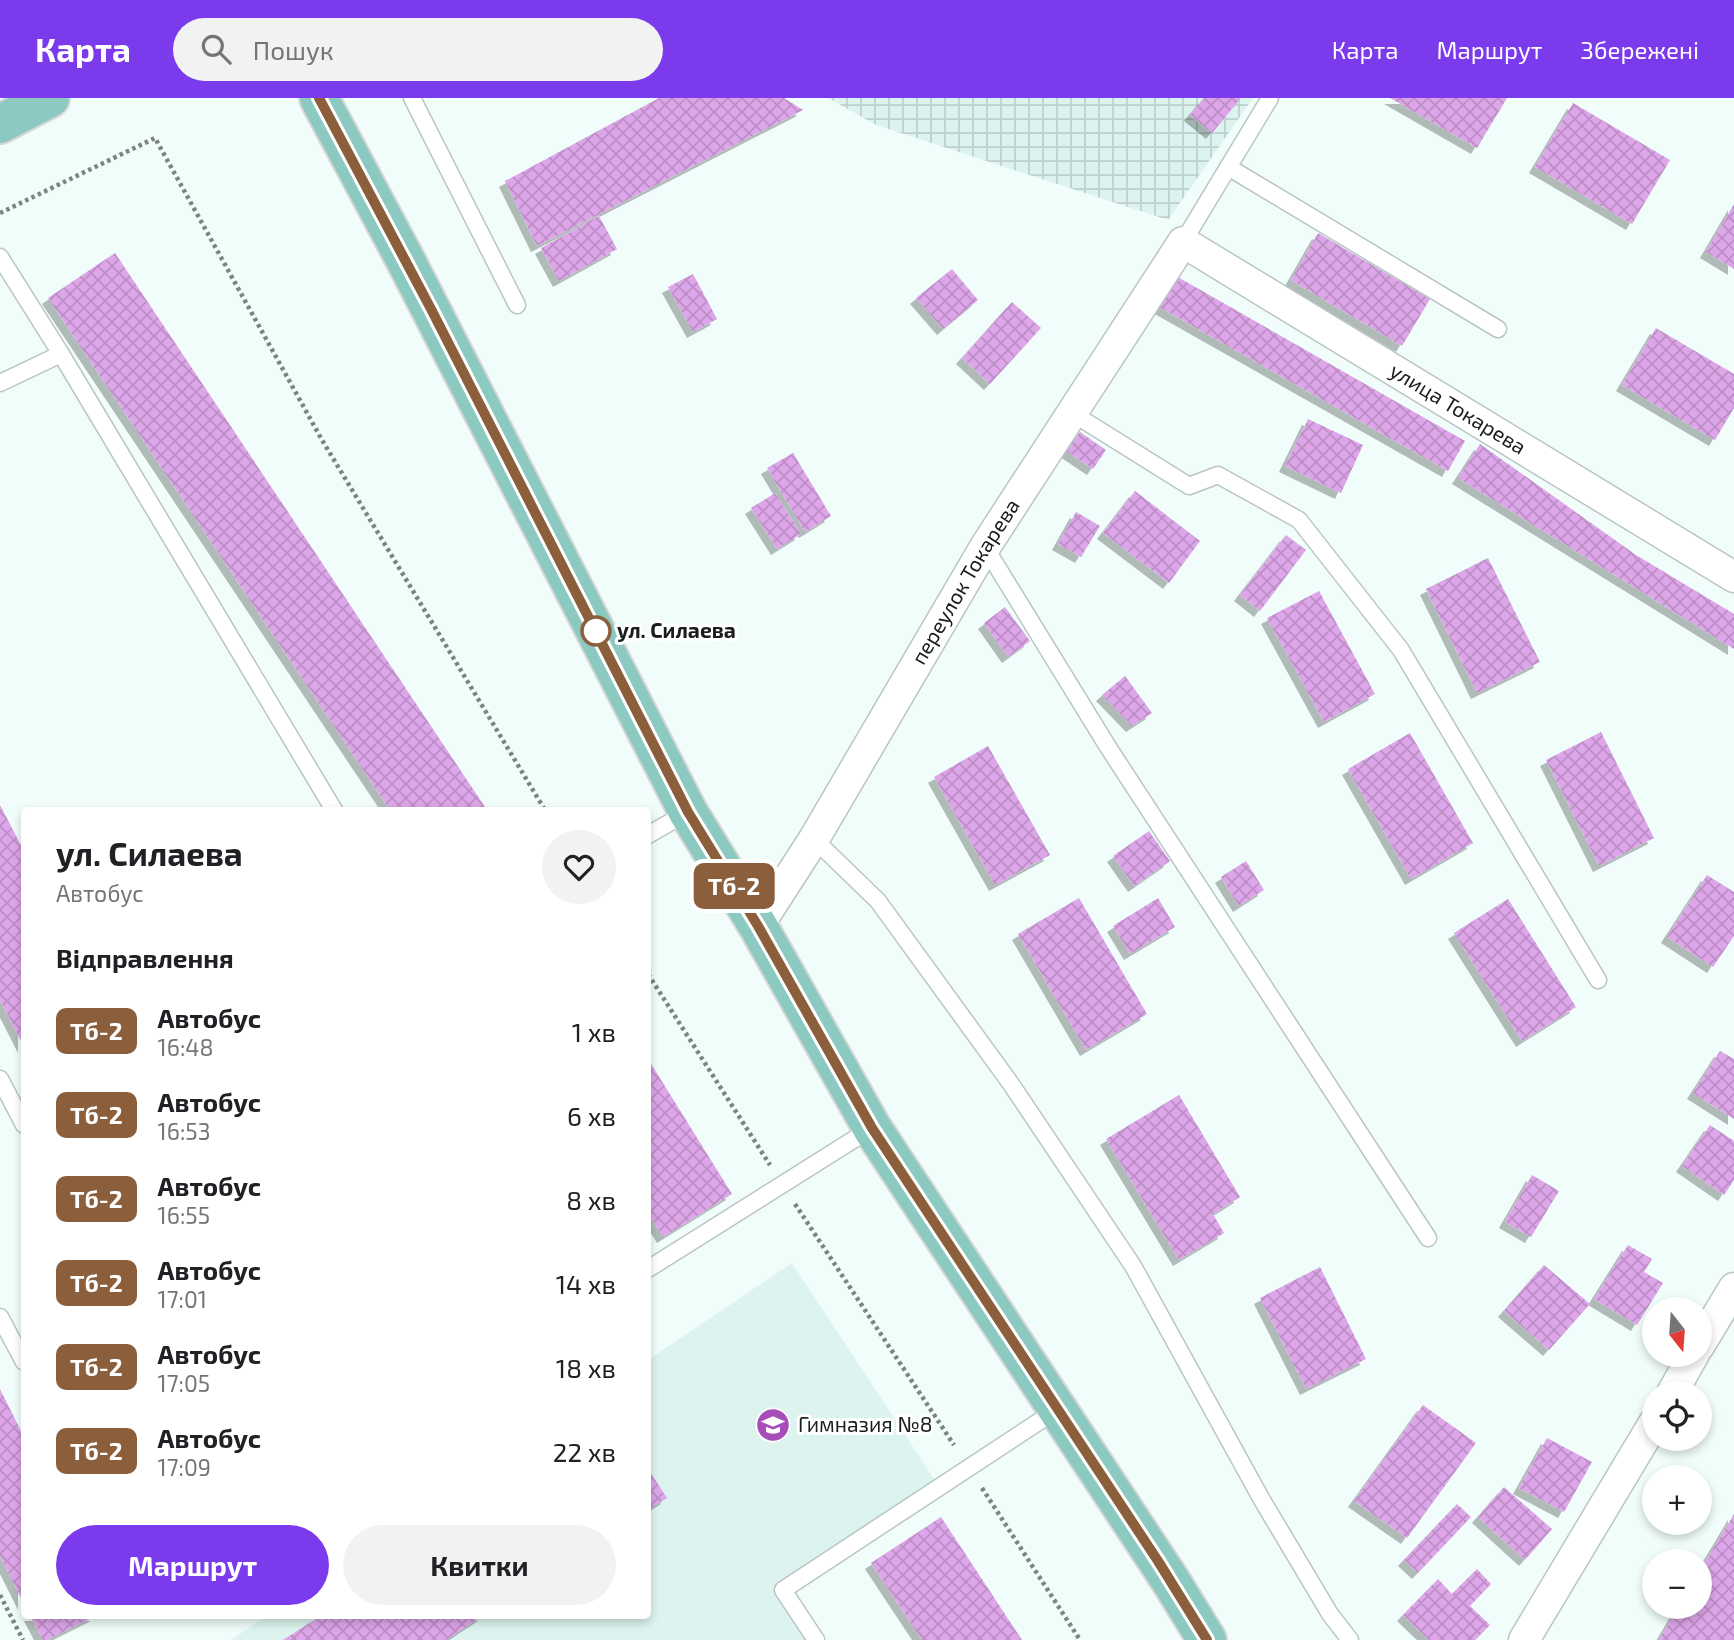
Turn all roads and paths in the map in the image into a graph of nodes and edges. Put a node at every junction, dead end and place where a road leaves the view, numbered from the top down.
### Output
1 (50, 98) edge
2 (319, 98) edge
3 (412, 98) edge
4 (1270, 98) edge
5 (0, 124) edge
6 (1228, 167) junction
7 (0, 213) edge
8 (1182, 242) junction
9 (0, 257) edge
10 (517, 305) dead end
11 (1498, 329) dead end
12 (61, 354) junction
13 (0, 383) edge
14 (1072, 413) junction
15 (985, 547) junction
16 (1734, 576) edge
17 (332, 807) edge
18 (543, 807) edge
19 (688, 812) junction
20 (651, 833) edge
21 (814, 839) junction
22 (758, 926) junction
23 (651, 979) edge
24 (1598, 980) dead end
25 (0, 1079) edge
26 (21, 1119) edge
27 (872, 1128) junction
28 (782, 1184) junction
29 (1428, 1238) dead end
30 (651, 1267) edge
31 (1734, 1288) edge
32 (0, 1317) edge
33 (1712, 1324) edge
34 (21, 1356) edge
35 (1058, 1409) junction
36 (1642, 1443) edge
37 (969, 1467) junction
38 (0, 1595) edge
39 (23, 1640) edge
40 (817, 1640) edge
41 (1080, 1640) edge
42 (1207, 1640) edge
43 (1350, 1640) edge
44 (1524, 1640) edge

1 - 5 main road
2 - 19 main road
3 - 10 lane
4 - 6 lane
6 - 8 lane
6 - 11 lane
7 - 18 path
8 - 14 street, переулок Токарева
8 - 16 street, улица Токарева
9 - 12 lane
12 - 13 lane
12 - 17 lane
14 - 15 street, переулок Токарева
14 - 24 lane
15 - 21 street, переулок Токарева
15 - 29 lane
19 - 20 lane
19 - 22 main road
21 - 22 street, переулок Токарева
21 - 43 lane
22 - 27 main road
23 - 28 path
25 - 26 lane
27 - 28 lane
27 - 35 main road
28 - 30 lane
28 - 37 path
31 - 33 street
32 - 34 lane
35 - 37 lane
35 - 42 main road
36 - 44 street
37 - 40 lane
37 - 41 path
38 - 39 path

